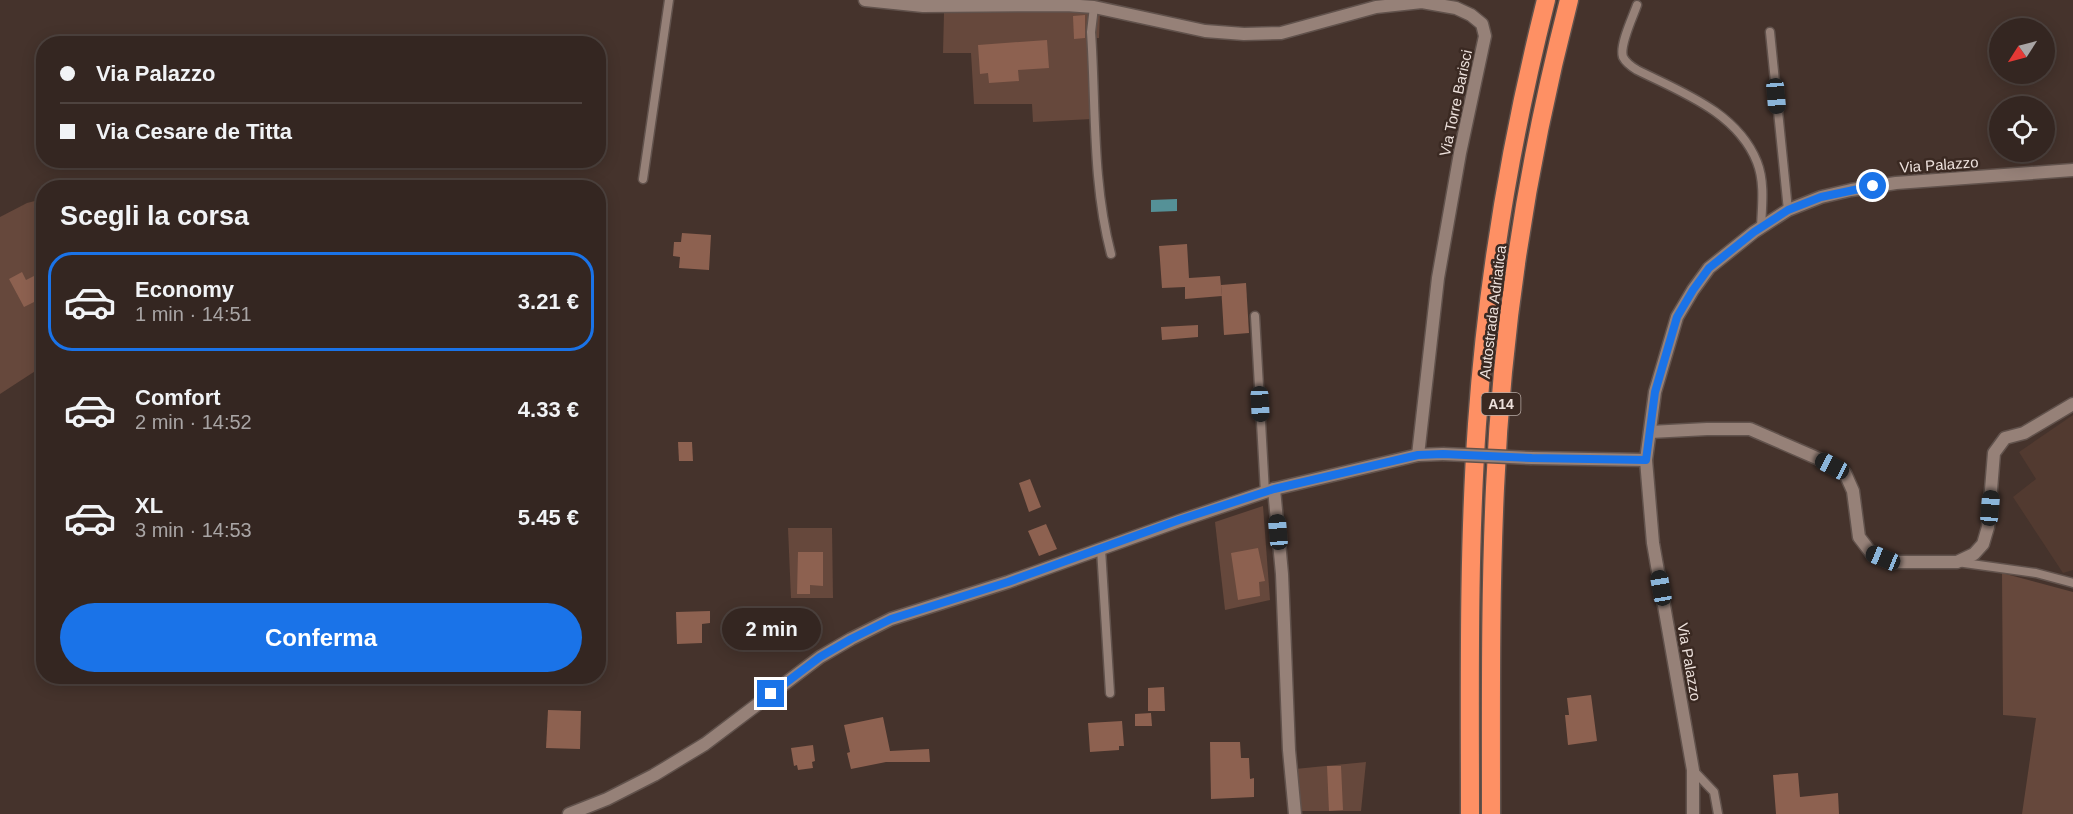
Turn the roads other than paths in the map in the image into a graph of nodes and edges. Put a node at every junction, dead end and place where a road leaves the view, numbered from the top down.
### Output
1 (669, 0) edge
2 (864, 0) edge
3 (1546, 0) edge
4 (1569, 0) edge
5 (1637, 5) dead end
6 (1094, 8) junction
7 (1770, 32) dead end
8 (2073, 170) edge
9 (643, 180) dead end
10 (1788, 210) junction
11 (1761, 227) junction
12 (1111, 254) dead end
13 (1255, 316) dead end
14 (2073, 404) edge
15 (1650, 432) junction
16 (1418, 455) junction
17 (1646, 460) junction
18 (1269, 491) junction
19 (1101, 549) junction
20 (1957, 562) junction
21 (2073, 583) edge
22 (1110, 693) dead end
23 (1693, 770) junction
24 (569, 814) edge
25 (1295, 814) edge
26 (1470, 814) edge
27 (1491, 814) edge
28 (1693, 814) edge
29 (1718, 814) edge

1 - 9 lane
2 - 6 street, Via Torre Barisci
3 - 26 highway, Autostrada Adriatica / A14
4 - 27 highway, Autostrada Adriatica / A14
5 - 11 lane
6 - 12 lane
6 - 16 street, Via Torre Barisci
7 - 10 lane
8 - 10 street, Via Palazzo
10 - 11 street, Via Palazzo
11 - 15 street, Via Palazzo
13 - 18 lane
14 - 20 street
15 - 17 street, Via Palazzo
15 - 20 street
16 - 17 street, bridge
16 - 18 street
17 - 23 street, Via Palazzo
18 - 19 street
18 - 25 street
19 - 22 lane
19 - 24 street
20 - 21 lane
23 - 28 street, Via Palazzo
23 - 29 lane

